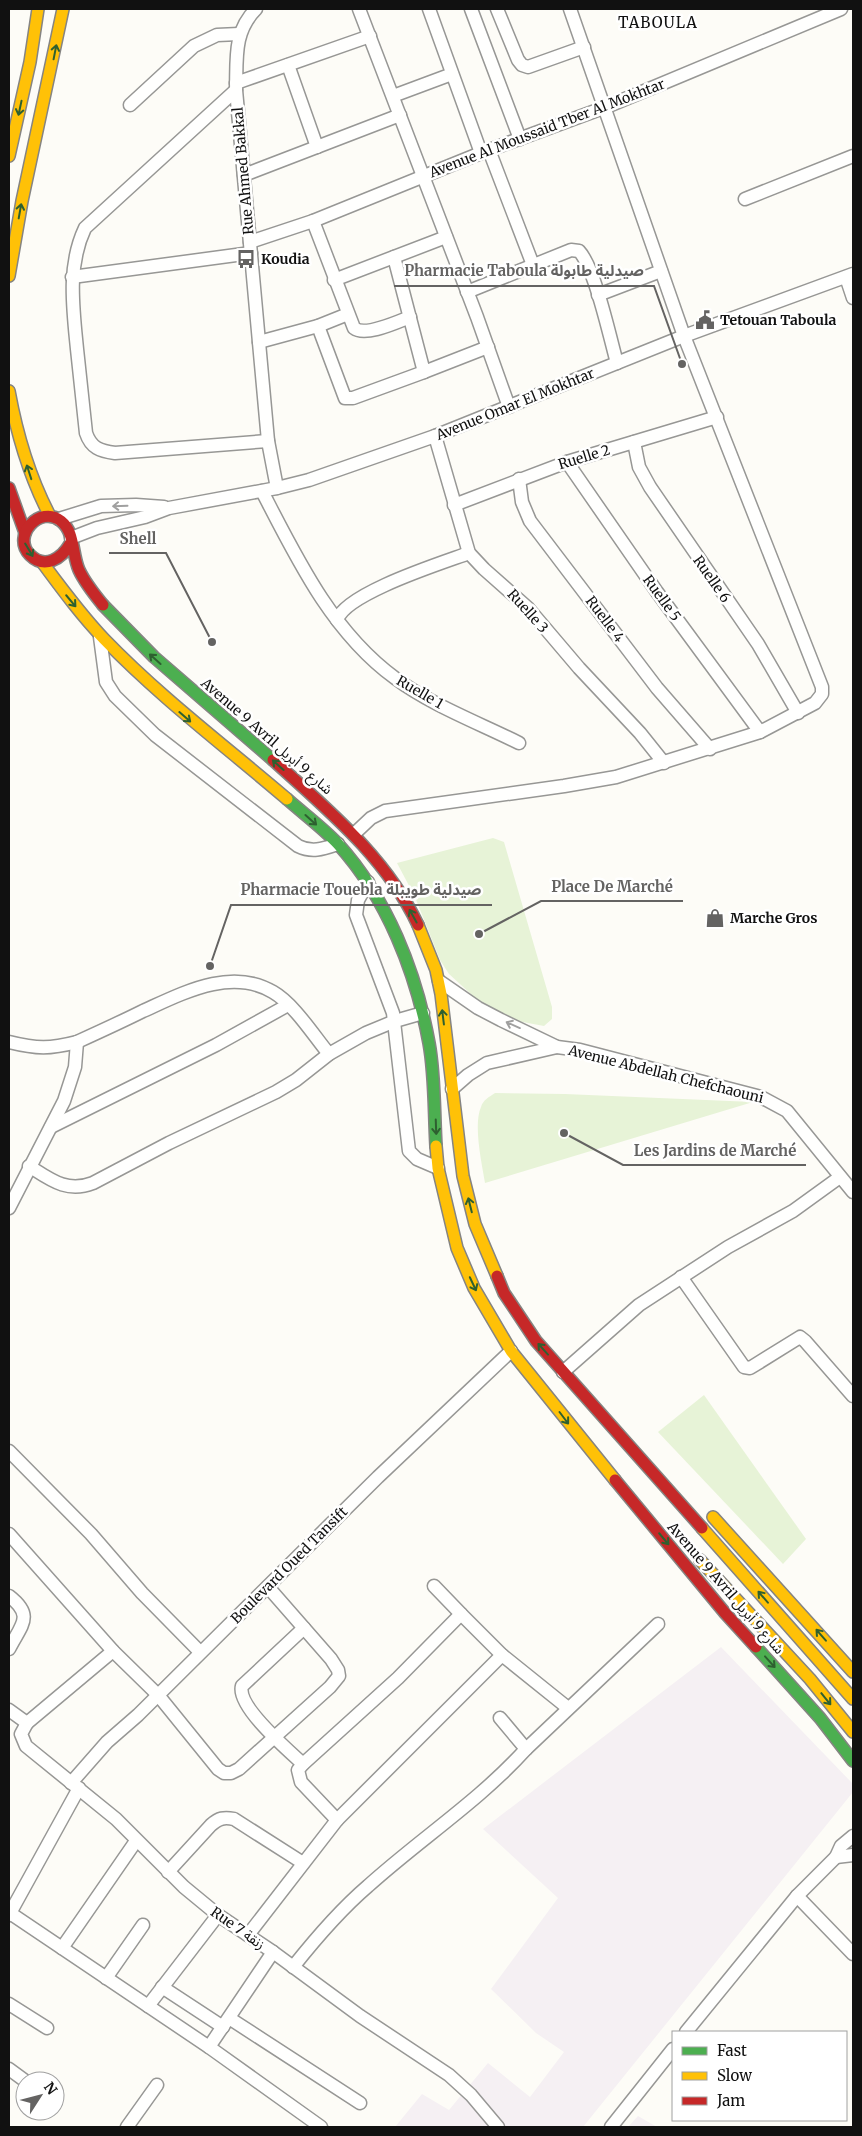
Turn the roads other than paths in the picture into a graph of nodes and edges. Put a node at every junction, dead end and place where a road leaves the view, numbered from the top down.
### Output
1 (38, 9) edge
2 (63, 9) edge
3 (256, 9) edge
4 (359, 9) edge
5 (432, 9) edge
6 (471, 9) edge
7 (497, 9) edge
8 (573, 9) edge
9 (841, 9) edge
10 (825, 11) edge
11 (239, 34) junction
12 (370, 36) junction
13 (584, 47) junction
14 (288, 65) junction
15 (452, 74) junction
16 (236, 86) junction
17 (393, 96) junction
18 (130, 105) dead end
19 (606, 107) junction
20 (400, 115) junction
21 (520, 139) junction
22 (317, 147) junction
23 (485, 152) junction
24 (9, 156) edge
25 (853, 156) edge
26 (244, 176) junction
27 (424, 176) junction
28 (745, 199) dead end
29 (313, 221) junction
30 (446, 237) junction
31 (251, 247) junction
32 (394, 258) junction
33 (533, 265) junction
34 (661, 271) junction
35 (849, 275) edge
36 (9, 276) edge
37 (72, 277) junction
38 (334, 280) junction
39 (467, 292) junction
40 (598, 296) junction
41 (853, 298) edge
42 (348, 314) junction
43 (410, 318) junction
44 (318, 326) junction
45 (684, 336) junction
46 (258, 342) junction
47 (488, 347) junction
48 (617, 364) junction
49 (424, 372) junction
50 (9, 391) edge
51 (509, 407) junction
52 (717, 417) junction
53 (435, 436) junction
54 (268, 441) junction
55 (634, 442) junction
56 (567, 462) junction
57 (519, 479) junction
58 (9, 488) edge
59 (277, 488) junction
60 (262, 491) junction
61 (454, 505) junction
62 (169, 508) junction
63 (54, 518) junction
64 (14, 519) edge
65 (24, 533) junction
66 (70, 541) junction
67 (469, 553) junction
68 (42, 562) junction
69 (337, 620) junction
70 (100, 636) junction
71 (798, 713) junction
72 (760, 732) junction
73 (519, 744) dead end
74 (710, 749) junction
75 (664, 763) junction
76 (354, 834) junction
77 (338, 844) junction
78 (368, 882) junction
79 (438, 980) junction
80 (288, 1005) junction
81 (423, 1013) junction
82 (395, 1021) junction
83 (9, 1042) edge
84 (77, 1042) junction
85 (557, 1047) junction
86 (329, 1054) junction
87 (452, 1089) junction
88 (51, 1127) junction
89 (29, 1166) junction
90 (438, 1168) junction
91 (848, 1182) edge
92 (9, 1208) edge
93 (681, 1277) junction
94 (511, 1351) junction
95 (563, 1372) junction
96 (575, 1386) junction
97 (853, 1396) edge
98 (576, 1434) junction
99 (9, 1451) edge
100 (674, 1479) dead end
101 (702, 1506) dead end
102 (9, 1534) edge
103 (681, 1541) dead end
104 (695, 1555) dead end
105 (434, 1586) dead end
106 (268, 1587) junction
107 (9, 1596) edge
108 (460, 1614) junction
109 (658, 1624) dead end
110 (304, 1628) junction
111 (9, 1649) edge
112 (113, 1651) junction
113 (200, 1652) junction
114 (502, 1656) junction
115 (853, 1672) edge
116 (158, 1695) junction
117 (853, 1699) edge
118 (568, 1708) junction
119 (9, 1710) edge
120 (500, 1718) dead end
121 (27, 1723) junction
122 (853, 1732) edge
123 (274, 1737) junction
124 (526, 1749) junction
125 (853, 1761) edge
126 (303, 1764) junction
127 (75, 1786) junction
128 (337, 1820) junction
129 (853, 1836) edge
130 (136, 1841) junction
131 (853, 1855) edge
132 (836, 1857) junction
133 (303, 1862) junction
134 (168, 1872) junction
135 (797, 1896) junction
136 (9, 1914) edge
137 (218, 1915) junction
138 (143, 1924) dead end
139 (248, 1936) junction
140 (62, 1948) junction
141 (274, 1952) junction
142 (853, 1954) edge
143 (293, 1967) junction
144 (106, 1978) junction
145 (162, 1987) junction
146 (9, 2004) edge
147 (148, 2006) junction
148 (226, 2023) junction
149 (47, 2028) dead end
150 (687, 2031) edge
151 (209, 2047) junction
152 (672, 2050) edge
153 (157, 2085) dead end
154 (360, 2103) dead end
155 (127, 2127) edge
156 (322, 2127) edge
157 (498, 2127) edge
158 (611, 2127) edge

1 -> 24 highway
36 -> 2 highway
3 - 11 street, Rue Ahmed Bakkal
4 - 12 street
5 - 15 street
6 - 21 street
7 - 13 street
8 - 13 street
9 - 10 street, Avenue Al Moussaid Tber Al Mokhtar
10 - 19 street, Avenue Al Moussaid Tber Al Mokhtar
11 - 16 street, Rue Ahmed Bakkal
11 - 18 street
12 - 14 street
12 - 17 street
13 - 19 street
14 - 16 street
14 - 22 street
15 - 17 street
15 - 23 street
16 - 26 street, Rue Ahmed Bakkal
16 - 37 street
17 - 20 street
19 - 21 street, Avenue Al Moussaid Tber Al Mokhtar
19 - 34 street
20 - 22 street
20 - 27 street
21 - 23 street, Avenue Al Moussaid Tber Al Mokhtar
22 - 26 street
23 - 27 street, Avenue Al Moussaid Tber Al Mokhtar
23 - 33 street
25 - 28 street
26 - 31 street, Rue Ahmed Bakkal
27 - 29 street, Avenue Al Moussaid Tber Al Mokhtar
27 - 30 street
29 - 31 street, Avenue Al Moussaid Tber Al Mokhtar
29 - 38 street
30 - 32 street
30 - 39 street
31 - 37 street, Avenue Al Moussaid Tber Al Mokhtar
31 - 46 street, Rue Ahmed Bakkal
32 - 38 street
32 - 43 street
33 - 39 street
33 - 40 street
34 - 40 street
34 - 45 street
35 - 41 street
35 - 45 street, Avenue Omar El Mokhtar
37 - 54 street
38 - 42 street
39 - 47 street
40 - 48 street
42 - 43 street
42 - 44 street
43 - 49 street
44 - 46 street
44 - 49 street
45 - 48 street, Avenue Omar El Mokhtar
45 - 52 street
46 - 54 street, Rue Ahmed Bakkal
47 - 49 street
47 - 51 street
48 - 51 street, Avenue Omar El Mokhtar
63 -> 50 highway, Avenue 9 Avril شارع 9 أبريل
51 - 53 street, Avenue Omar El Mokhtar
52 - 55 street, Ruelle 2
52 - 71 street
53 - 59 street, Avenue Omar El Mokhtar
53 - 61 street, Ruelle 3
54 - 59 street, Rue Ahmed Bakkal
55 - 56 street, Ruelle 2
55 - 71 street, Ruelle 6
56 - 57 street, Ruelle 2
56 - 72 street, Ruelle 5
57 - 61 street, Ruelle 2
57 - 74 street, Ruelle 4
58 - 64 highway
59 - 60 street, Avenue Omar El Mokhtar
60 - 62 street, Avenue Omar El Mokhtar
60 - 69 street, Ruelle 1
61 - 67 street, Ruelle 3
62 -> 63 street, Avenue Omar El Mokhtar
62 - 66 street, Avenue Omar El Mokhtar
63 - 65 highway
63 - 66 highway, Avenue 9 Avril شارع 9 أبريل
64 - 65 highway
65 -> 68 highway
66 - 68 highway
76 -> 66 highway, Avenue 9 Avril شارع 9 أبريل
67 - 69 street
67 - 75 street, Ruelle 3
68 -> 70 highway
69 - 73 street, Ruelle 1
70 -> 77 highway
70 - 77 street
71 - 72 street
72 - 74 street
74 - 75 street
75 - 76 street
79 -> 76 highway, Avenue 9 Avril شارع 9 أبريل
77 - 78 highway
78 - 81 highway, Avenue 9 Avril شارع 9 أبريل
78 - 82 street
85 -> 79 street, Avenue Abdellah Chefchaouni
87 -> 79 highway, Avenue 9 Avril شارع 9 أبريل
80 - 84 street
80 - 86 street
80 - 88 street
81 - 82 street
81 -> 90 highway, Avenue 9 Avril شارع 9 أبريل
82 - 86 street
82 - 90 street
83 - 84 street
84 - 88 street
85 - 87 street, Avenue Abdellah Chefchaouni
85 - 91 street, Avenue Abdellah Chefchaouni
86 - 89 street
95 -> 87 highway, Avenue 9 Avril شارع 9 أبريل
88 - 89 street
89 - 92 street
90 -> 94 highway, Avenue 9 Avril شارع 9 أبريل
91 - 93 street
93 - 95 street
93 - 97 street
94 -> 98 highway, Avenue 9 Avril شارع 9 أبريل
94 - 106 street, Boulevard Oued Tansift
95 - 96 highway, Avenue 9 Avril شارع 9 أبريل
96 - 100 highway, Avenue 9 Avril شارع 9 أبريل
117 -> 96 highway, Avenue 9 Avril شارع 9 أبريل
98 - 103 highway, Avenue 9 Avril شارع 9 أبريل
98 -> 125 highway, Avenue 9 Avril شارع 9 أبريل
99 - 113 street
115 -> 101 highway
102 - 112 street
104 -> 122 highway, Avenue 9 Avril شارع 9 أبريل
105 - 108 street
106 - 110 street
106 - 113 street, Boulevard Oued Tansift
107 - 111 street
108 - 114 street
108 - 126 street
109 - 118 street
110 - 123 street
110 - 123 street
112 - 116 street
112 - 121 street
113 - 116 street, Boulevard Oued Tansift
114 - 118 street
114 - 128 street
116 - 123 street
116 - 127 street, Boulevard Oued Tansift
118 - 124 street
119 - 121 street
120 - 124 street
121 - 127 street, Rue 7 زنقة
123 - 126 street
124 - 143 street
126 - 128 street
127 - 130 street, Rue 7 زنقة
127 - 136 street, Boulevard Oued Tansift
128 - 133 street
129 - 132 street
130 - 134 street, Rue 7 زنقة
130 - 140 street
131 - 132 street
132 - 135 street
133 - 134 street
133 - 139 street
134 - 137 street, Rue 7 زنقة
135 - 142 street
135 - 150 street
136 - 140 street
137 - 139 street, Rue 7 زنقة
137 - 145 street
138 - 144 street
139 - 141 street, Rue 7 زنقة
140 - 144 street
141 - 143 street, Rue 7 زنقة
141 - 148 street
143 - 157 street, Rue 7 زنقة
144 - 147 street
145 - 147 street
145 - 148 street
146 - 149 street
147 - 151 street
148 - 151 street
148 - 154 street
151 - 156 street
152 - 158 street
153 - 155 street

